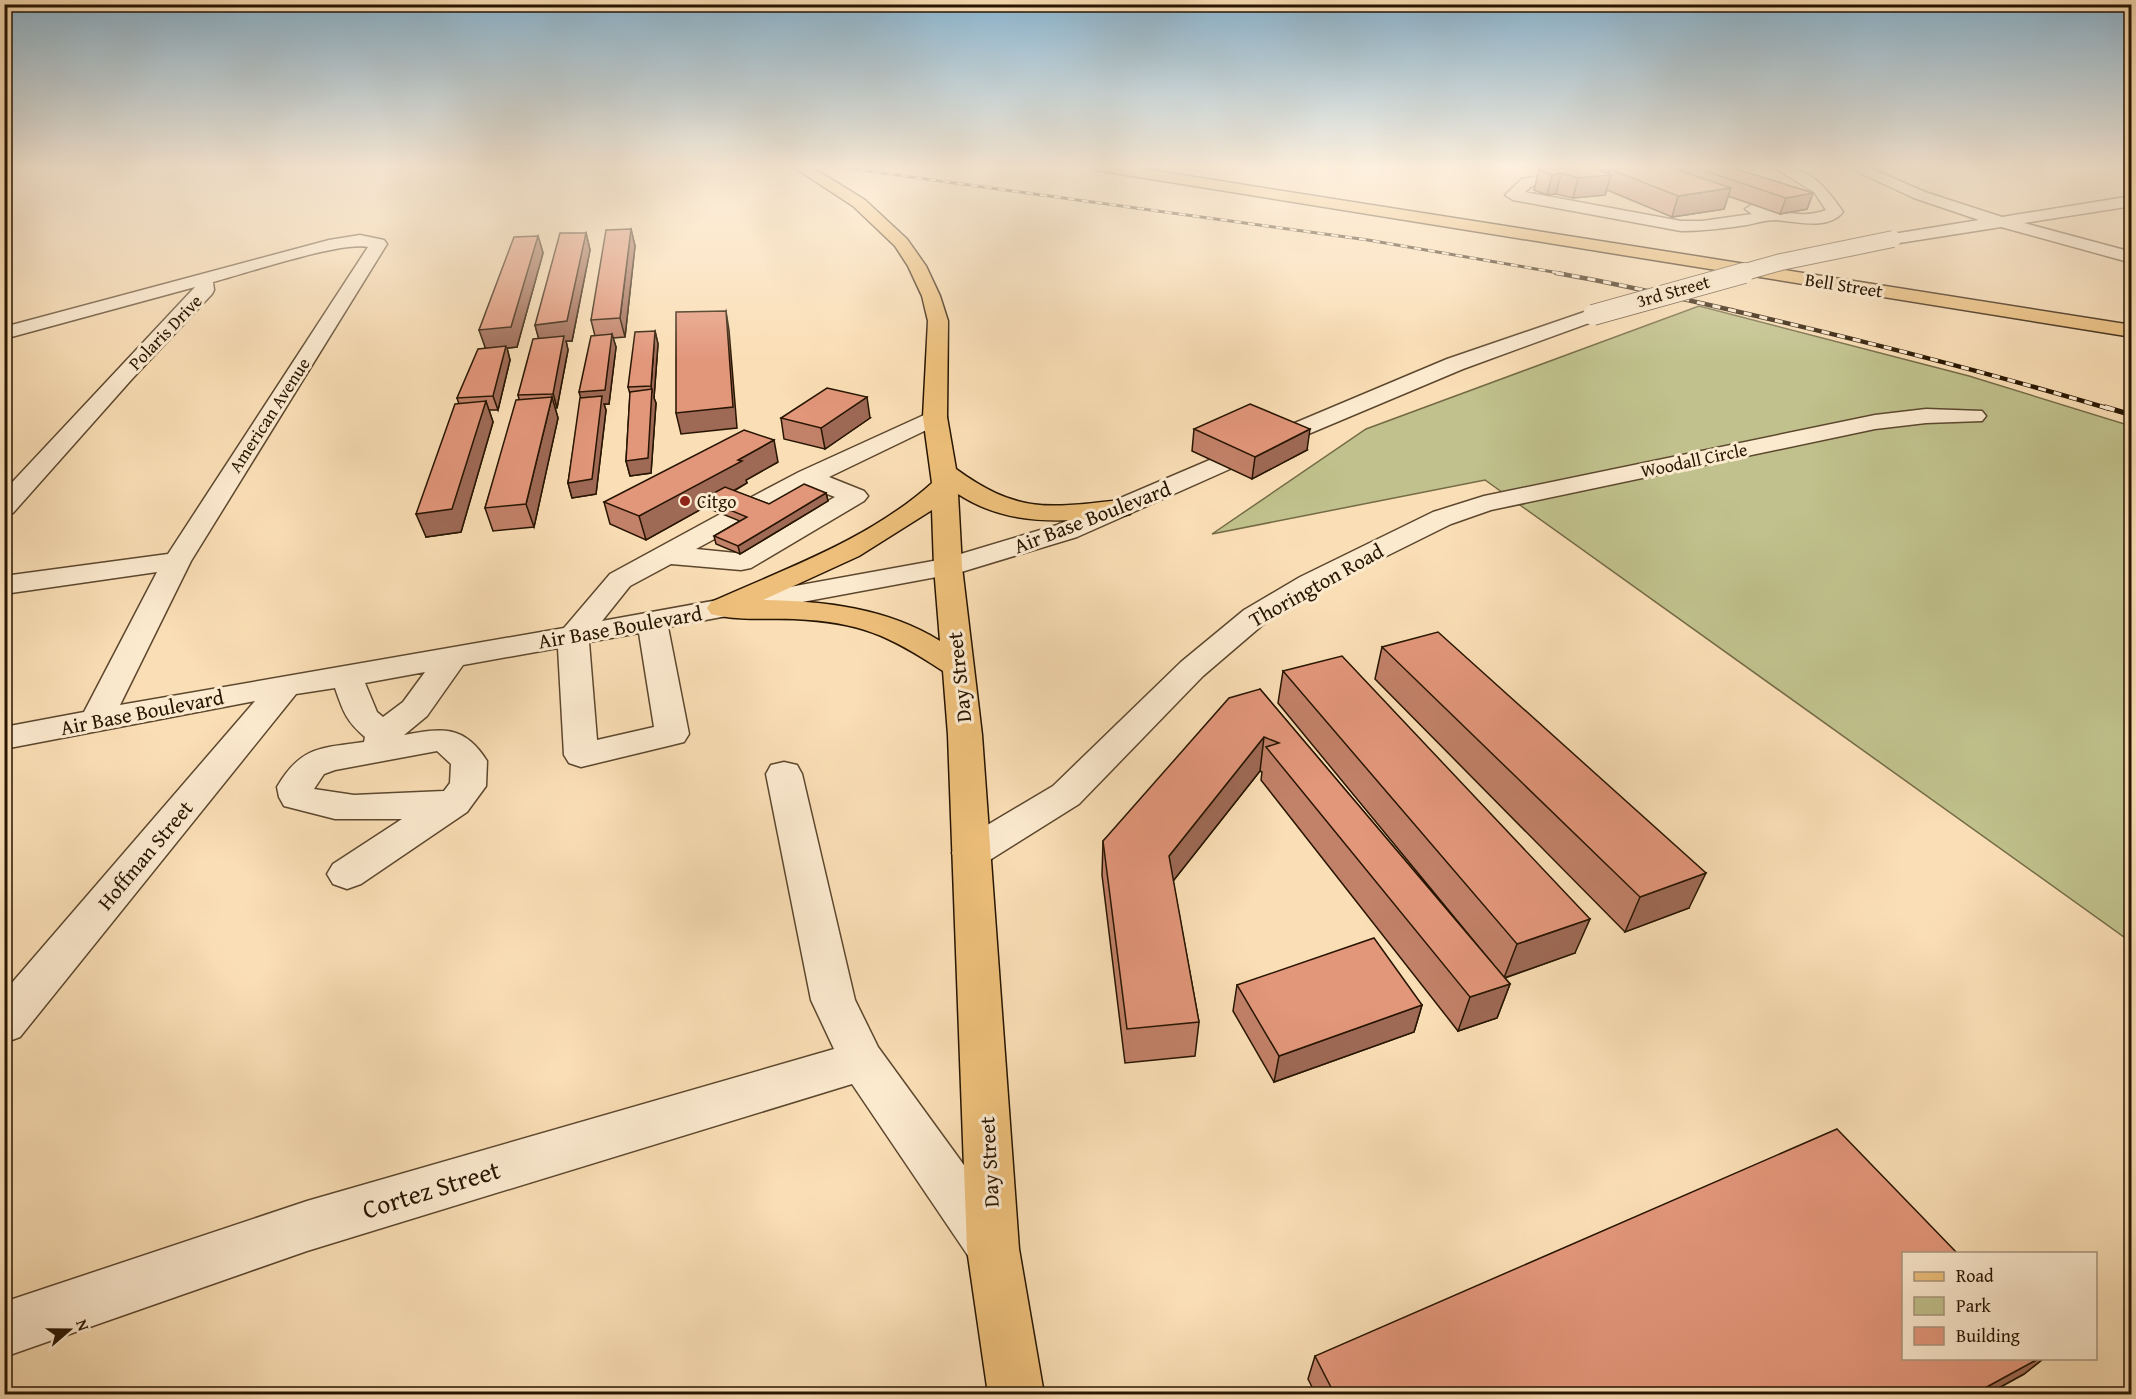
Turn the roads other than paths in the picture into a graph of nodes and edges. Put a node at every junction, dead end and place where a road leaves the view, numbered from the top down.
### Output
1 (890, 231) edge
2 (1505, 231) edge
3 (1937, 231) edge
4 (2040, 231) edge
5 (2132, 258) edge
6 (203, 279) junction
7 (2132, 331) edge
8 (4, 333) edge
9 (1974, 416) dead end
10 (935, 417) junction
11 (1279, 438) edge
12 (1221, 464) edge
13 (808, 477) junction
14 (944, 479) junction
15 (1590, 482) joint
16 (4, 507) edge
17 (1121, 508) junction
18 (768, 522) junction
19 (668, 555) junction
20 (177, 561) junction
21 (948, 567) junction
22 (4, 585) edge
23 (722, 608) junction
24 (652, 621) junction
25 (573, 636) junction
26 (452, 658) junction
27 (958, 667) junction
28 (347, 676) junction
29 (285, 686) junction
30 (96, 720) junction
31 (4, 738) edge
32 (382, 743) junction
33 (784, 774) dead end
34 (454, 803) junction
35 (971, 853) junction
36 (347, 874) dead end
37 (4, 1024) edge
38 (862, 1060) junction
39 (993, 1249) junction
40 (4, 1330) edge
41 (1016, 1395) edge

1 - 10 main road, Day Street
2 - 7 main road, Bell Street
3 - 11 street, 3rd Street, bridge
4 - 5 street
6 - 8 street, Polaris Drive
6 - 16 street, Polaris Drive
6 - 20 street, American Avenue
9 - 15 street, Woodall Circle
10 - 13 street
10 - 14 main road, Day Street
12 - 17 street, Air Base Boulevard
13 - 18 street
13 - 18 street
14 - 17 main road
14 - 21 main road, Day Street
14 - 23 main road
15 - 35 street, Thorington Road
17 - 21 street, Air Base Boulevard
18 - 19 street
18 - 19 street
19 - 25 street
20 - 22 street
20 - 30 street, American Avenue
21 - 23 street, Air Base Boulevard
21 - 27 main road, Day Street
23 - 24 street, Air Base Boulevard
23 - 27 main road
24 - 25 street, Air Base Boulevard
24 - 25 street
25 - 26 street, Air Base Boulevard
26 - 28 street, Air Base Boulevard
26 - 32 street
27 - 35 main road, Day Street
28 - 29 street, Air Base Boulevard
28 - 32 street
29 - 30 street, Air Base Boulevard
29 - 37 street, Hoffman Street
30 - 31 street, Air Base Boulevard
32 - 34 street
32 - 34 street
33 - 38 street, Day Street
34 - 36 street
35 - 39 main road, Day Street
38 - 39 street, Day Street
38 - 40 street, Cortez Street
39 - 41 main road, Day Street

